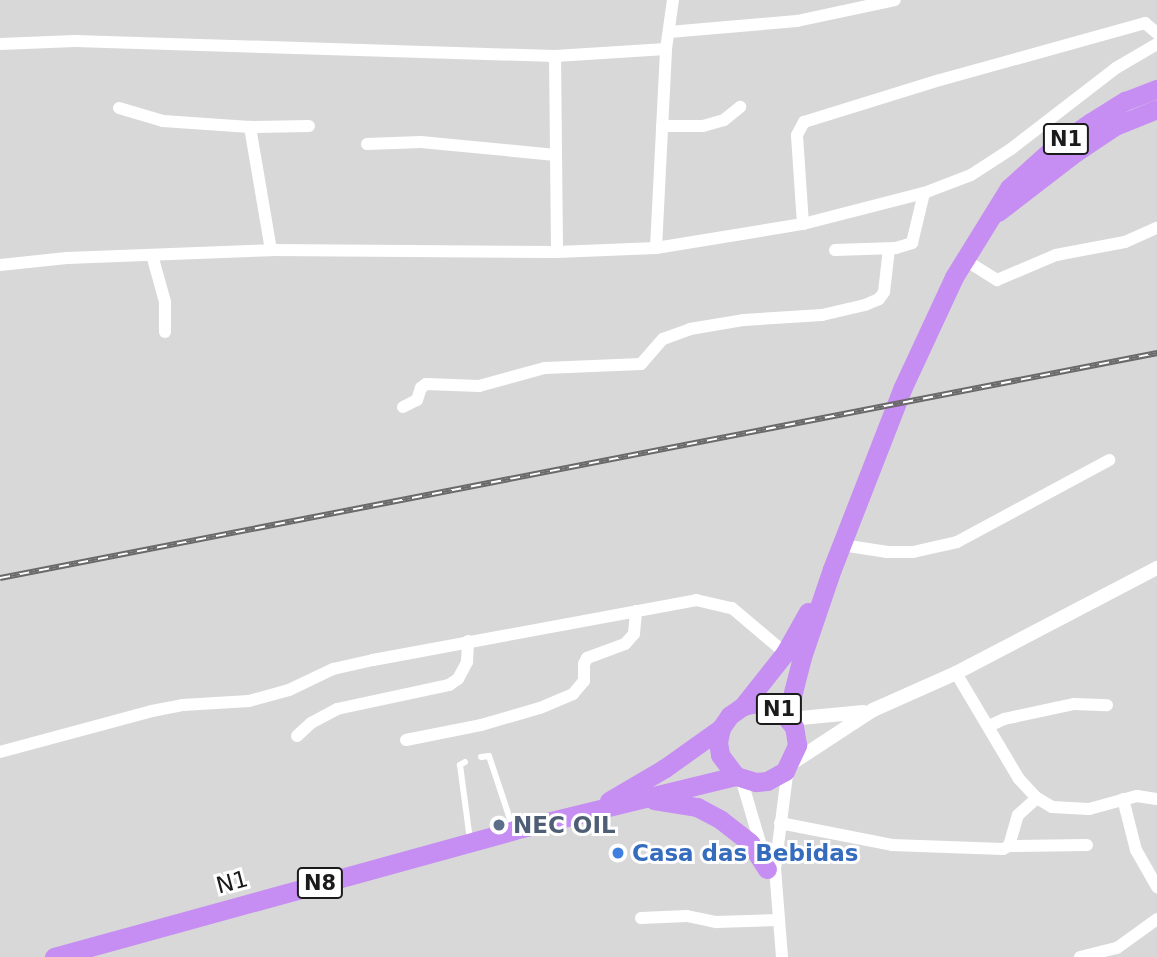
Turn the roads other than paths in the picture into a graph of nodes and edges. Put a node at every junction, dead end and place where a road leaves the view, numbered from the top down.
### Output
1 (673, 0) edge
2 (895, 0) edge
3 (669, 32) junction
4 (1157, 33) edge
5 (0, 44) edge
6 (1157, 44) edge
7 (666, 49) junction
8 (555, 56) junction
9 (1157, 89) edge
10 (740, 107) dead end
11 (119, 108) dead end
12 (1157, 109) edge
13 (309, 126) dead end
14 (662, 126) junction
15 (250, 127) junction
16 (367, 144) dead end
17 (555, 155) junction
18 (924, 193) junction
19 (995, 214) junction
20 (803, 225) junction
21 (1157, 228) edge
22 (656, 248) junction
23 (889, 248) junction
24 (271, 250) junction
25 (835, 250) dead end
26 (557, 252) junction
27 (152, 255) junction
28 (965, 260) junction
29 (0, 265) edge
30 (165, 332) dead end
31 (403, 407) dead end
32 (1109, 460) dead end
33 (842, 545) junction
34 (1157, 568) edge
35 (832, 569) junction
36 (636, 611) junction
37 (468, 641) junction
38 (785, 653) junction
39 (956, 673) junction
40 (1107, 705) dead end
41 (743, 706) junction
42 (873, 710) junction
43 (788, 717) junction
44 (989, 726) junction
45 (721, 728) junction
46 (297, 736) dead end
47 (406, 740) dead end
48 (0, 751) edge
49 (481, 757) dead end
50 (465, 762) dead end
51 (790, 765) junction
52 (738, 777) junction
53 (644, 798) junction
54 (1037, 798) junction
55 (1123, 799) junction
56 (1157, 799) edge
57 (587, 815) junction
58 (780, 823) junction
59 (514, 830) junction
60 (470, 842) junction
61 (1087, 845) dead end
62 (1009, 846) junction
63 (767, 869) junction
64 (1157, 887) edge
65 (774, 890) junction
66 (641, 918) dead end
67 (1157, 919) edge
68 (778, 920) junction
69 (54, 957) edge
70 (782, 957) edge
71 (1080, 957) edge

1 - 3 street
2 - 3 street
3 - 7 street
4 - 20 street
5 - 8 street
6 - 18 street
7 - 8 street
7 - 14 street
8 - 17 street
9 - 19 highway, N1
10 - 14 street
11 - 15 street
12 - 19 highway, N1
13 - 15 street
14 - 22 street
15 - 24 street
16 - 17 street
17 - 26 street
18 - 20 street
18 - 23 street
19 - 28 highway, N1
20 - 22 street
21 - 28 street
22 - 26 street
23 - 25 street
23 - 31 street
24 - 26 street
24 - 27 street
27 - 29 street
27 - 30 street
28 - 33 highway, N1
32 - 33 street
33 - 35 highway, N1
34 - 39 street
35 - 38 highway, N1
35 - 43 highway, N1
36 - 37 street
36 - 38 street
36 - 47 street
37 - 46 street
37 - 48 street
38 - 41 highway, N1
39 - 42 street
39 - 44 street
40 - 44 street
41 - 43 highway, N1
41 - 45 highway, N1
42 - 43 street
42 - 51 street
43 - 51 highway, N1
44 - 54 street
45 - 52 highway, N1
45 - 57 highway, N1
49 - 59 lane
50 - 60 lane
51 - 52 highway
51 - 58 street
52 - 53 highway
52 - 63 street
53 - 57 highway
53 - 63 highway
54 - 55 street
54 - 62 street
55 - 56 street
55 - 64 street
57 - 59 highway, N1 / N8
58 - 62 street
58 - 65 street
59 - 60 highway, N1 / N8
60 - 69 highway, N1 / N8
61 - 62 street
63 - 65 street
65 - 68 street
66 - 68 street
67 - 71 street
68 - 70 street

